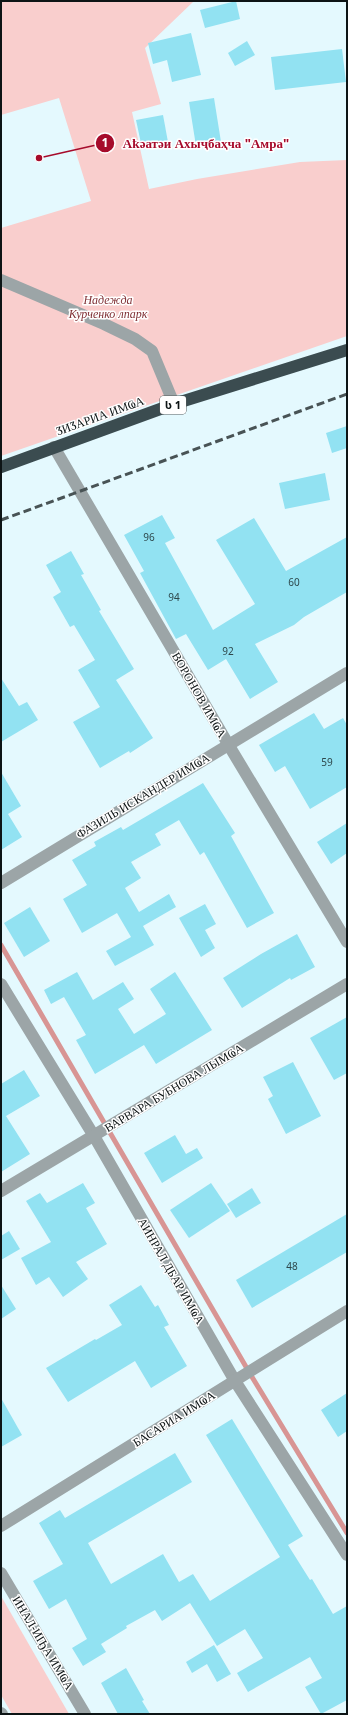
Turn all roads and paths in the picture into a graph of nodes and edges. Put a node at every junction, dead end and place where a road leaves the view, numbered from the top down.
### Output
1 (1, 280) edge
2 (347, 350) edge
3 (174, 404) junction
4 (54, 447) junction
5 (1, 467) edge
6 (347, 674) edge
7 (228, 744) junction
8 (1, 883) edge
9 (347, 942) edge
10 (1, 984) edge
11 (347, 984) edge
12 (94, 1136) junction
13 (1, 1191) edge
14 (347, 1310) edge
15 (235, 1381) junction
16 (1, 1526) edge
17 (347, 1555) edge
18 (1, 1573) edge
19 (86, 1714) edge

1 - 3 street
2 - 3 highway, ӠИӠАРИА ИМҨА / ს 1
3 - 4 highway, ӠИӠАРИА ИМҨА / ს 1
4 - 5 highway, ӠИӠАРИА ИМҨА / ს 1
4 - 7 street, ВОРОНОВ ИМҨА
6 - 7 street, ФАЗИЛЬ ИСКАНДЕР ИМҨА
7 - 8 street, ФАЗИЛЬ ИСКАНДЕР ИМҨА
7 - 9 street, ВОРОНОВ ИМҨА
10 - 12 street, АИНРАЛ ДБАР ИМҨА
11 - 12 street, ВАРВАРА БУБНОВА ЛЫМҨА
12 - 13 street, ВАРВАРА БУБНОВА ЛЫМҨА
12 - 15 street, АИНРАЛ ДБАР ИМҨА
14 - 15 street, БАСАРИА ИМҨА
15 - 16 street, БАСАРИА ИМҨА
15 - 17 street, АИНРАЛ ДБАР ИМҨА
18 - 19 street, ИНАЛ-ИҦА ИМҨА

